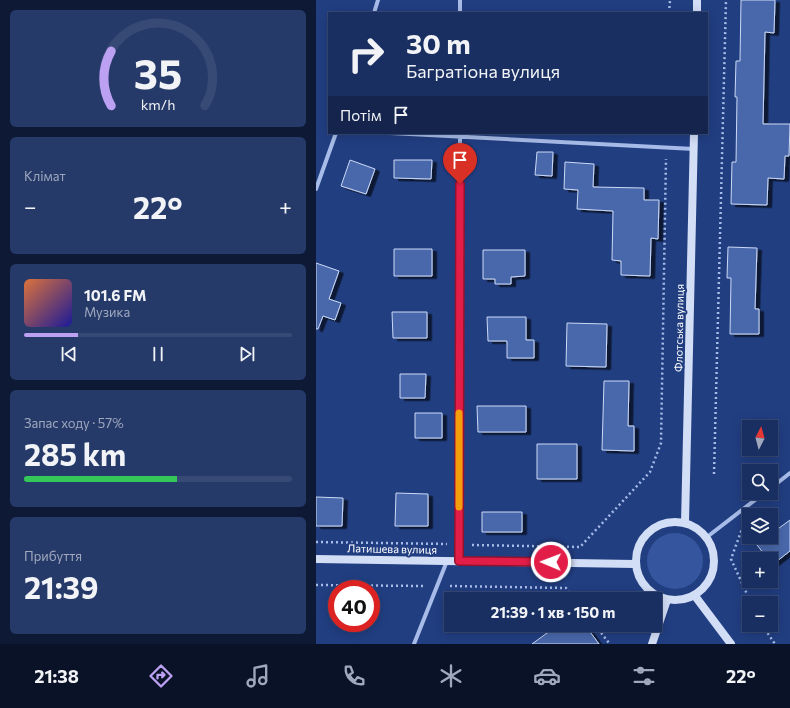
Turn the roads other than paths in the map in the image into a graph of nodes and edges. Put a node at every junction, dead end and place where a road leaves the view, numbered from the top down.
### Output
1 (378, 0) edge
2 (460, 0) edge
3 (697, 0) edge
4 (374, 12) edge
5 (460, 12) edge
6 (697, 12) edge
7 (336, 134) edge
8 (425, 134) edge
9 (694, 134) edge
10 (460, 135) edge
11 (694, 149) junction
12 (316, 189) edge
13 (790, 473) edge
14 (778, 482) edge
15 (755, 500) edge
16 (685, 522) junction
17 (707, 537) junction
18 (316, 559) edge
19 (447, 561) junction
20 (459, 561) junction
21 (635, 564) junction
22 (695, 596) junction
23 (667, 600) junction
24 (414, 644) edge
25 (652, 644) edge
26 (731, 644) edge

1 - 4 street
2 - 5 street
3 - 6 street
7 - 12 street
8 - 10 street
9 - 11 street, Флотська вулиця
10 - 11 street
10 - 20 street
11 - 16 street, Флотська вулиця
13 - 14 street
15 - 17 street
16 - 17 street
16 - 21 street
17 - 22 street
18 - 19 street, Латишева вулиця
19 - 20 street, Латишева вулиця
19 - 24 street
20 - 21 street, Латишева вулиця
21 - 23 street
22 - 23 street
22 - 26 street
23 - 25 street

